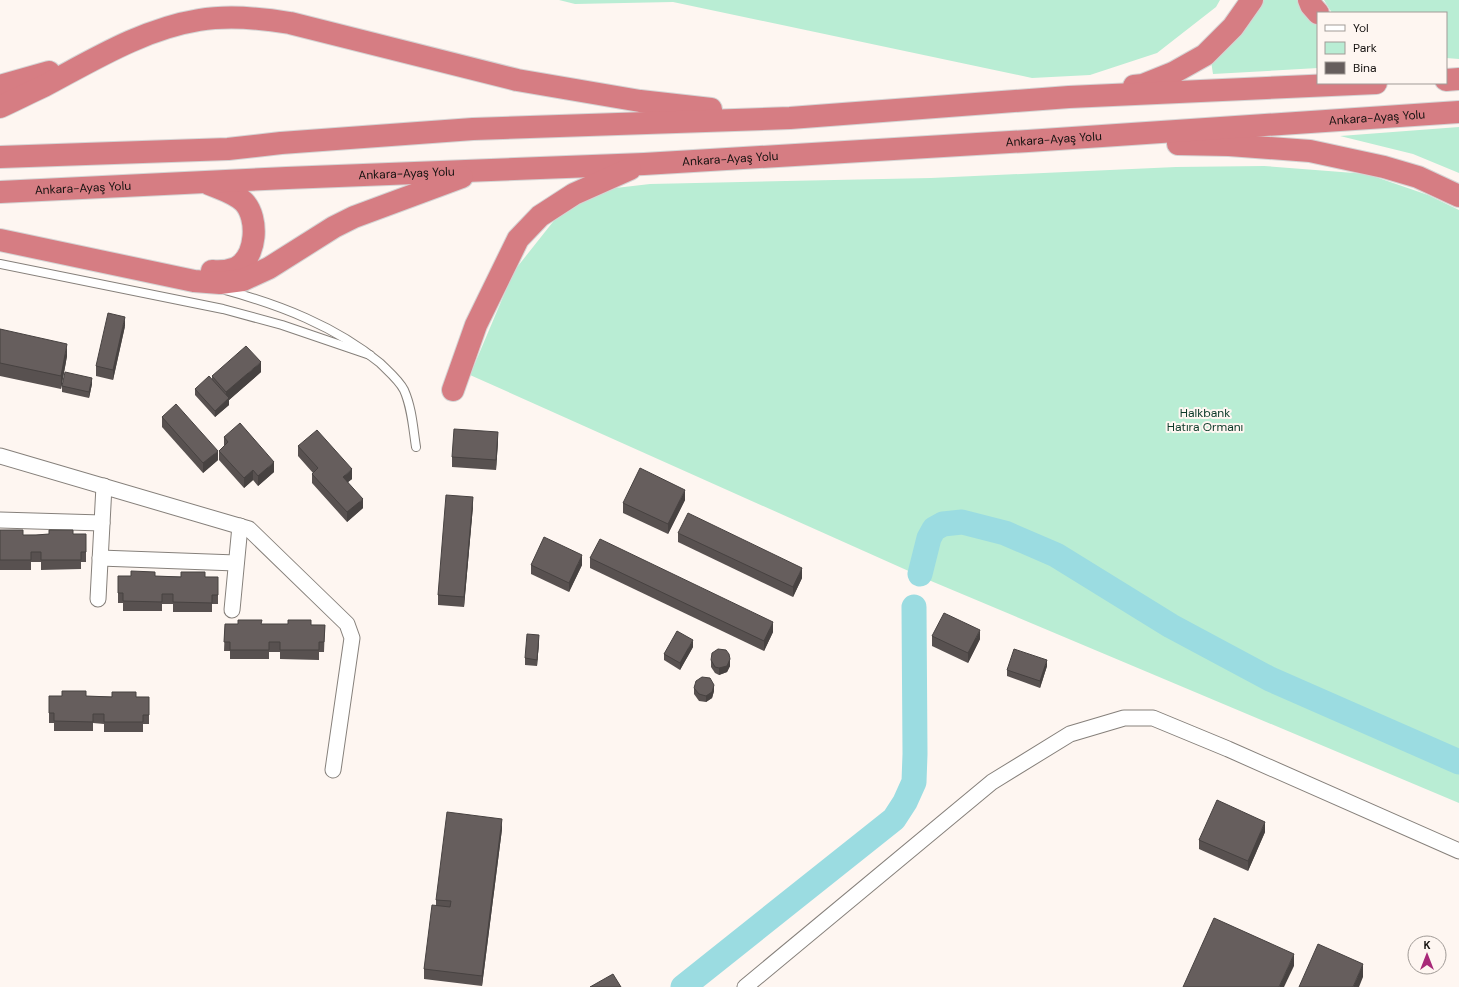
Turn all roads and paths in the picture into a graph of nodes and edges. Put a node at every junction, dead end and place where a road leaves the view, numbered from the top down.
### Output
1 (1252, 0) edge
2 (1309, 0) edge
3 (1317, 13) edge
4 (92, 59) junction
5 (1447, 68) edge
6 (1459, 68) edge
7 (1459, 79) edge
8 (1447, 80) edge
9 (1354, 84) edge
10 (0, 86) edge
11 (1069, 97) junction
12 (0, 107) edge
13 (1459, 112) edge
14 (790, 118) junction
15 (1028, 141) junction
16 (0, 157) edge
17 (644, 164) junction
18 (482, 169) junction
19 (204, 182) junction
20 (0, 192) edge
21 (1459, 196) edge
22 (0, 230) edge
23 (0, 240) edge
24 (0, 264) edge
25 (194, 281) junction
26 (370, 355) junction
27 (453, 390) dead end
28 (416, 447) dead end
29 (0, 456) edge
30 (104, 486) junction
31 (0, 520) edge
32 (102, 523) junction
33 (240, 526) junction
34 (100, 558) junction
35 (236, 563) junction
36 (98, 599) dead end
37 (232, 610) dead end
38 (333, 770) dead end
39 (1459, 851) edge
40 (745, 987) edge

1 - 11 highway
2 - 3 highway
4 - 10 highway
4 - 12 highway
4 - 14 highway
5 - 6 highway
7 - 8 highway
9 - 11 highway
11 - 14 highway
13 - 15 highway, Ankara-Ayaş Yolu
14 - 16 highway
15 - 17 highway, Ankara-Ayaş Yolu
15 - 21 highway
17 - 18 highway, Ankara-Ayaş Yolu
17 - 27 highway
18 - 19 highway, Ankara-Ayaş Yolu
18 - 25 highway
19 - 20 highway, Ankara-Ayaş Yolu
19 - 22 highway
23 - 25 highway
24 - 26 lane
25 - 26 lane
26 - 28 lane
29 - 30 street
30 - 32 street
30 - 33 street
31 - 32 street
32 - 34 street
33 - 35 street
33 - 38 street
34 - 35 street
34 - 36 street
35 - 37 street
39 - 40 street

